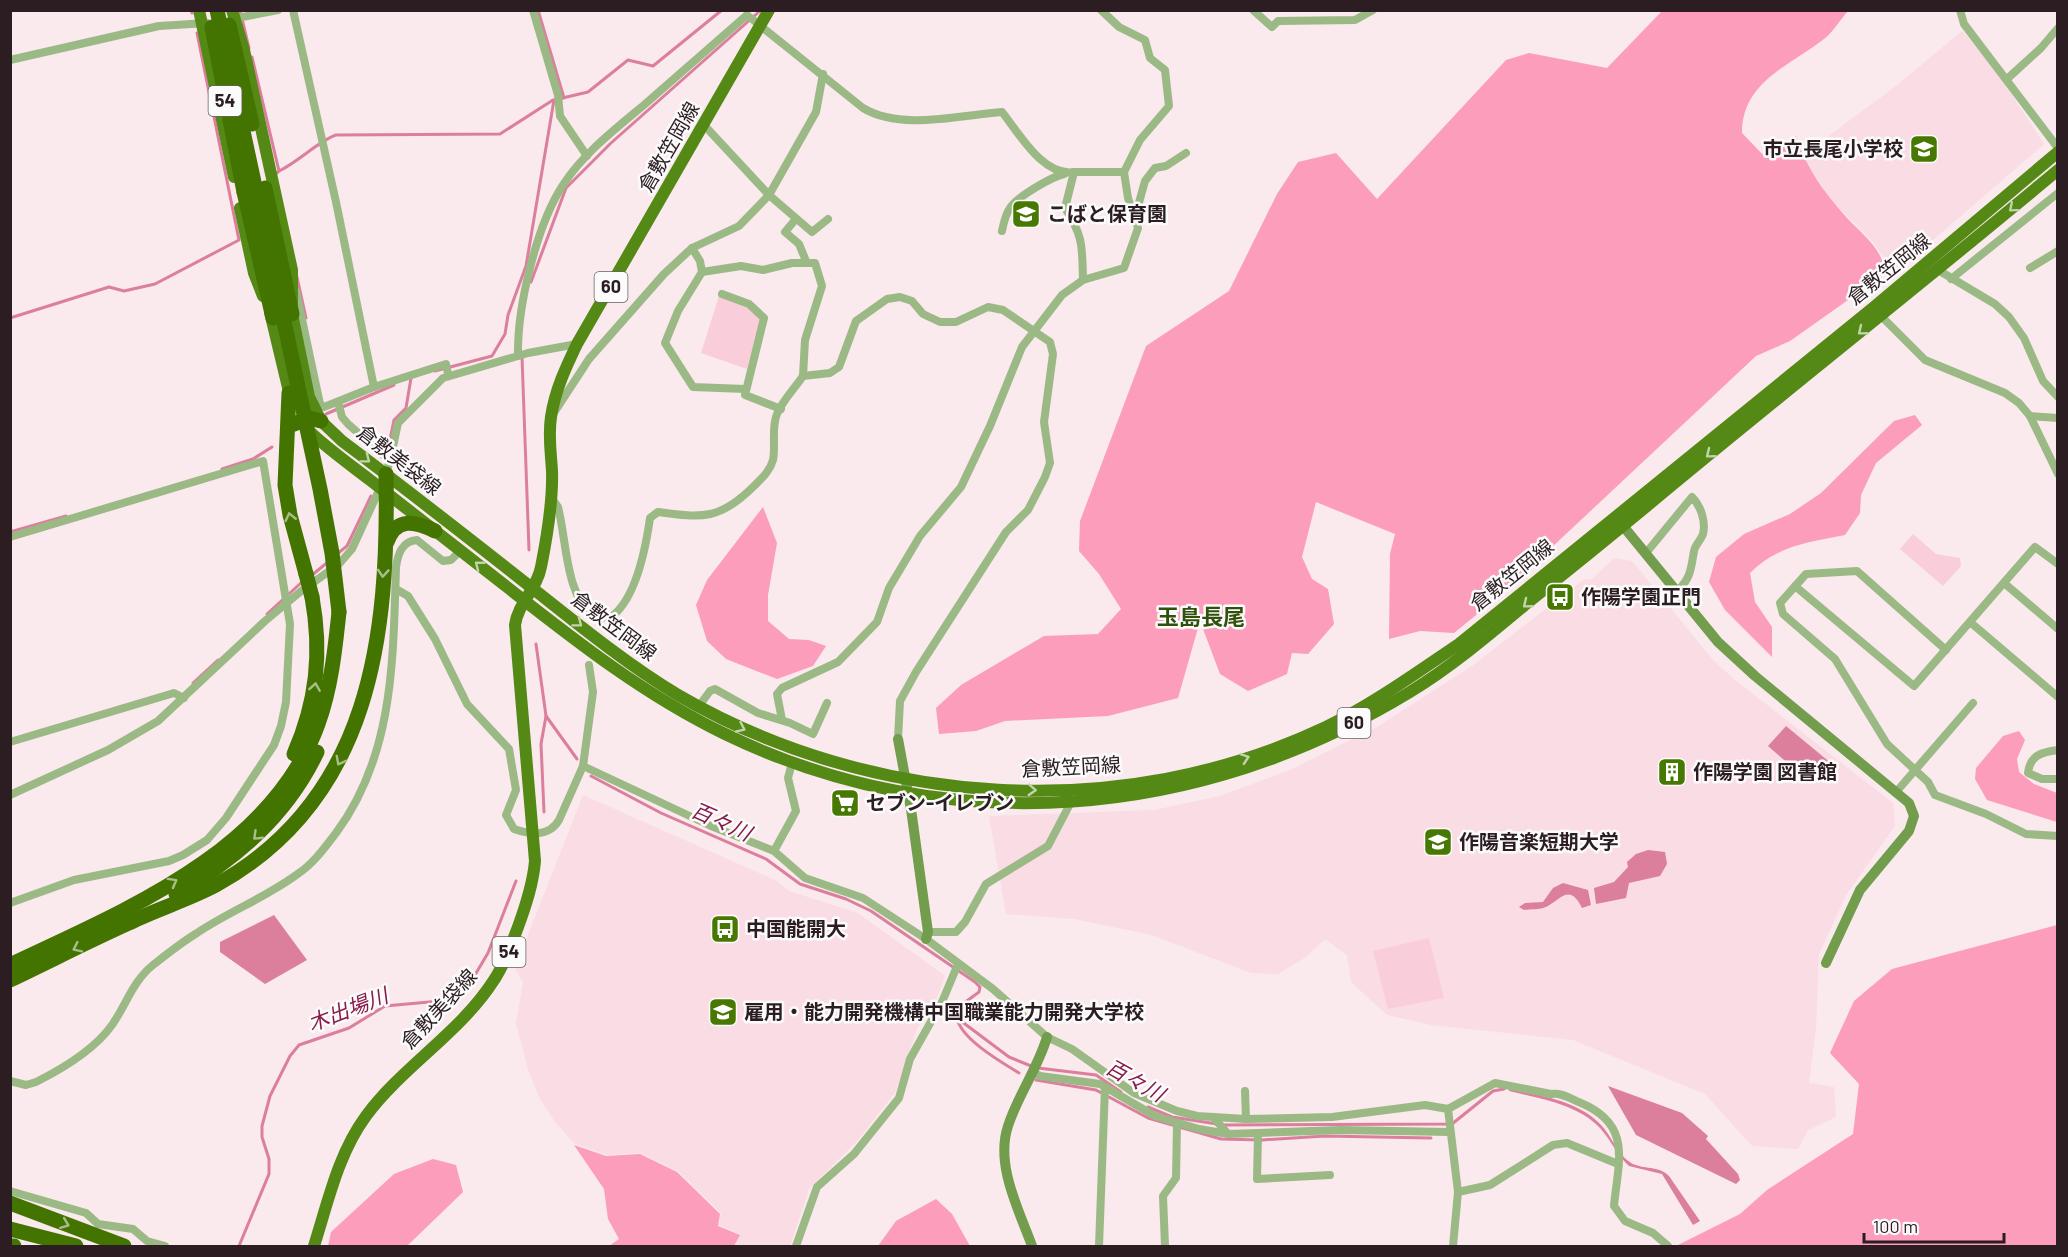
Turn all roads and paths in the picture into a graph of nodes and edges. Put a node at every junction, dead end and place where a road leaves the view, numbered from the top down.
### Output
1 (198, 10) edge
2 (210, 10) edge
3 (217, 10) edge
4 (278, 10) edge
5 (293, 10) edge
6 (533, 10) edge
7 (769, 10) edge
8 (1101, 10) edge
9 (1253, 10) edge
10 (1373, 10) edge
11 (1960, 10) edge
12 (235, 15) edge
13 (756, 21) junction
14 (200, 24) junction
15 (2058, 28) edge
16 (10, 60) edge
17 (823, 74) junction
18 (2007, 79) junction
19 (704, 125) junction
20 (2058, 150) edge
21 (1186, 153) dead end
22 (588, 155) junction
23 (597, 162) dead end
24 (2058, 171) edge
25 (1074, 172) junction
26 (1125, 172) junction
27 (1064, 174) junction
28 (2058, 193) edge
29 (769, 195) junction
30 (1135, 217) junction
31 (828, 219) dead end
32 (795, 220) junction
33 (1002, 231) dead end
34 (692, 248) junction
35 (2058, 251) edge
36 (806, 261) junction
37 (2030, 268) dead end
38 (292, 270) junction
39 (1938, 270) junction
40 (702, 272) junction
41 (1951, 279) junction
42 (1083, 280) junction
43 (722, 294) dead end
44 (1877, 312) junction
45 (292, 314) junction
46 (273, 318) junction
47 (1033, 331) junction
48 (577, 344) junction
49 (518, 356) junction
50 (448, 371) junction
51 (803, 376) junction
52 (374, 387) junction
53 (745, 389) junction
54 (289, 393) junction
55 (2058, 396) edge
56 (339, 406) junction
57 (781, 409) junction
58 (551, 416) junction
59 (2030, 416) junction
60 (2058, 418) edge
61 (300, 420) junction
62 (321, 422) junction
63 (287, 436) junction
64 (2058, 474) edge
65 (386, 479) junction
66 (550, 497) junction
67 (1614, 516) junction
68 (1623, 526) junction
69 (435, 531) junction
70 (10, 537) edge
71 (385, 547) junction
72 (461, 550) junction
73 (1646, 553) junction
74 (2058, 564) edge
75 (2004, 584) junction
76 (1795, 586) junction
77 (531, 588) junction
78 (396, 589) junction
79 (1678, 590) junction
80 (287, 598) junction
81 (523, 599) junction
82 (339, 612) junction
83 (1970, 622) junction
84 (2058, 629) edge
85 (1946, 650) junction
86 (589, 665) dead end
87 (2056, 693) edge
88 (184, 698) junction
89 (1973, 703) dead end
90 (827, 704) dead end
91 (699, 706) junction
92 (782, 720) junction
93 (897, 739) joint
94 (10, 742) edge
95 (2058, 750) edge
96 (792, 763) junction
97 (583, 766) junction
98 (1915, 770) junction
99 (2058, 779) edge
100 (905, 780) junction
101 (1897, 791) junction
102 (10, 795) edge
103 (908, 795) junction
104 (1070, 804) junction
105 (259, 816) junction
106 (533, 833) junction
107 (2058, 836) edge
108 (774, 851) junction
109 (10, 903) edge
110 (129, 922) junction
111 (927, 935) junction
112 (1826, 963) dead end
113 (10, 964) edge
114 (957, 966) junction
115 (10, 980) edge
116 (1047, 1037) junction
117 (1035, 1069) junction
118 (10, 1081) edge
119 (1103, 1084) junction
120 (1245, 1091) dead end
121 (1448, 1109) junction
122 (1332, 1117) junction
123 (1214, 1118) junction
124 (1246, 1119) junction
125 (1177, 1126) junction
126 (1332, 1130) junction
127 (1449, 1131) junction
128 (1227, 1132) junction
129 (1258, 1138) junction
130 (1618, 1162) junction
131 (1330, 1175) dead end
132 (10, 1191) edge
133 (1458, 1192) junction
134 (10, 1203) edge
135 (10, 1229) edge
136 (76, 1246) edge
137 (124, 1246) edge
138 (165, 1246) edge
139 (314, 1246) edge
140 (796, 1246) edge
141 (1032, 1246) edge
142 (1099, 1246) edge
143 (1165, 1246) edge
144 (1453, 1246) edge
145 (1668, 1246) edge

1 - 14 main road, 倉敷美袋線
2 - 46 highway, 54, bridge
3 - 82 highway, bridge
4 - 12 street
5 - 52 street
6 - 22 street
7 - 13 main road, 倉敷笠岡線 / 60
8 - 26 street
9 - 10 street
11 - 18 street
12 - 14 street
12 - 38 main road, 倉敷美袋線
12 - 45 highway, 54, bridge
13 - 17 street
13 - 19 main road, 倉敷笠岡線 / 60
13 - 22 street
14 - 16 street
14 - 46 main road, 倉敷美袋線
15 - 18 street
17 - 27 street
17 - 29 street
18 - 20 street
19 - 29 street
19 - 48 main road, 倉敷笠岡線 / 60
20 - 44 main road, 倉敷笠岡線 / 60
21 - 30 street
22 - 23 street
22 - 49 street
24 -> 39 main road, 倉敷笠岡線 / 60
25 - 26 street
25 - 27 street
25 - 42 street
26 - 30 street
27 - 33 street
28 - 41 street
29 - 32 street
29 - 34 street
30 - 42 street
31 - 32 street
32 - 36 street
34 - 40 street
34 - 58 street
35 - 37 street
36 - 40 street
36 - 51 street
38 - 45 main road, 倉敷美袋線
38 - 56 street
39 - 41 street
39 - 44 main road, 倉敷笠岡線 / 60
40 - 53 street
41 - 55 street
42 - 47 street
43 - 53 street
44 - 59 street
44 - 67 main road, 倉敷笠岡線 / 60
44 -> 68 main road, 倉敷笠岡線 / 60
45 - 62 main road, 倉敷美袋線 / 54
46 - 54 main road, 倉敷美袋線 / 54
47 - 51 street
47 - 92 street
47 - 93 street
48 - 49 street
48 - 58 main road, 倉敷笠岡線 / 60
49 - 50 street
50 - 52 street
50 - 65 street
51 - 57 street
52 - 56 street
53 - 57 street
54 - 61 main road, 倉敷美袋線 / 54
54 - 63 highway
56 - 65 street
57 - 66 street
58 - 66 main road, 倉敷笠岡線 / 60
59 - 60 street
59 - 64 street
61 - 62 highway
61 - 63 highway
61 - 65 main road, 倉敷美袋線 / 54
62 -> 65 main road, 倉敷美袋線 / 54
105 -> 63 highway, bridge
65 - 69 main road, 倉敷美袋線 / 54
65 - 71 highway
65 - 77 main road, 倉敷美袋線 / 54
65 - 80 street
66 - 77 main road, 倉敷笠岡線 / 60
67 - 68 street
100 -> 67 main road, 倉敷笠岡線 / 60
68 - 73 street
68 -> 104 main road, 倉敷笠岡線 / 60
69 - 71 highway
69 - 72 main road, 倉敷美袋線 / 54
70 - 80 street
71 -> 110 highway
72 - 78 street
81 -> 72 main road, 倉敷美袋線 / 54
73 - 79 street
73 - 79 street
74 - 75 street
75 - 83 street
75 - 84 street
76 - 85 street
76 - 85 street
76 - 98 street
77 - 81 main road, 倉敷美袋線 / 54
77 -> 91 main road, 倉敷笠岡線 / 60
78 - 106 street
78 - 118 street
79 - 101 street
80 - 88 street
80 - 109 street
81 - 96 main road, 倉敷笠岡線 / 60
81 - 106 main road, 倉敷美袋線 / 54
82 - 105 highway
82 -> 110 highway
83 - 85 street
83 - 87 street
86 - 97 street
88 - 94 street
88 - 102 street
89 - 98 street
90 - 92 street
91 - 92 street
91 -> 100 main road, 倉敷笠岡線 / 60
93 - 100 street
95 - 99 street
96 - 103 main road, 倉敷笠岡線 / 60
96 - 108 street
97 - 106 street
97 - 108 street
98 - 101 street
98 - 107 street
100 - 103 street
101 - 112 street
103 - 104 main road, 倉敷笠岡線 / 60
103 - 111 street
104 - 111 street
113 -> 105 highway
106 - 139 main road, 倉敷美袋線 / 54
108 - 111 street
110 -> 115 highway
111 - 114 street
114 - 116 street
114 - 140 street
116 - 117 street
116 - 119 street
117 - 119 street
117 - 141 street
119 - 123 street
119 - 125 street
119 - 142 street
120 - 124 street
121 - 122 street
121 - 127 street
121 - 130 street
122 - 124 street
122 - 126 street
123 - 124 street
123 - 128 street
125 - 128 street
125 - 143 street
126 - 127 street
126 - 129 street
127 - 133 street
128 - 129 street
129 - 131 street
130 - 133 street
130 - 145 street
132 - 138 street
133 - 144 street
134 -> 137 highway
135 - 136 highway

